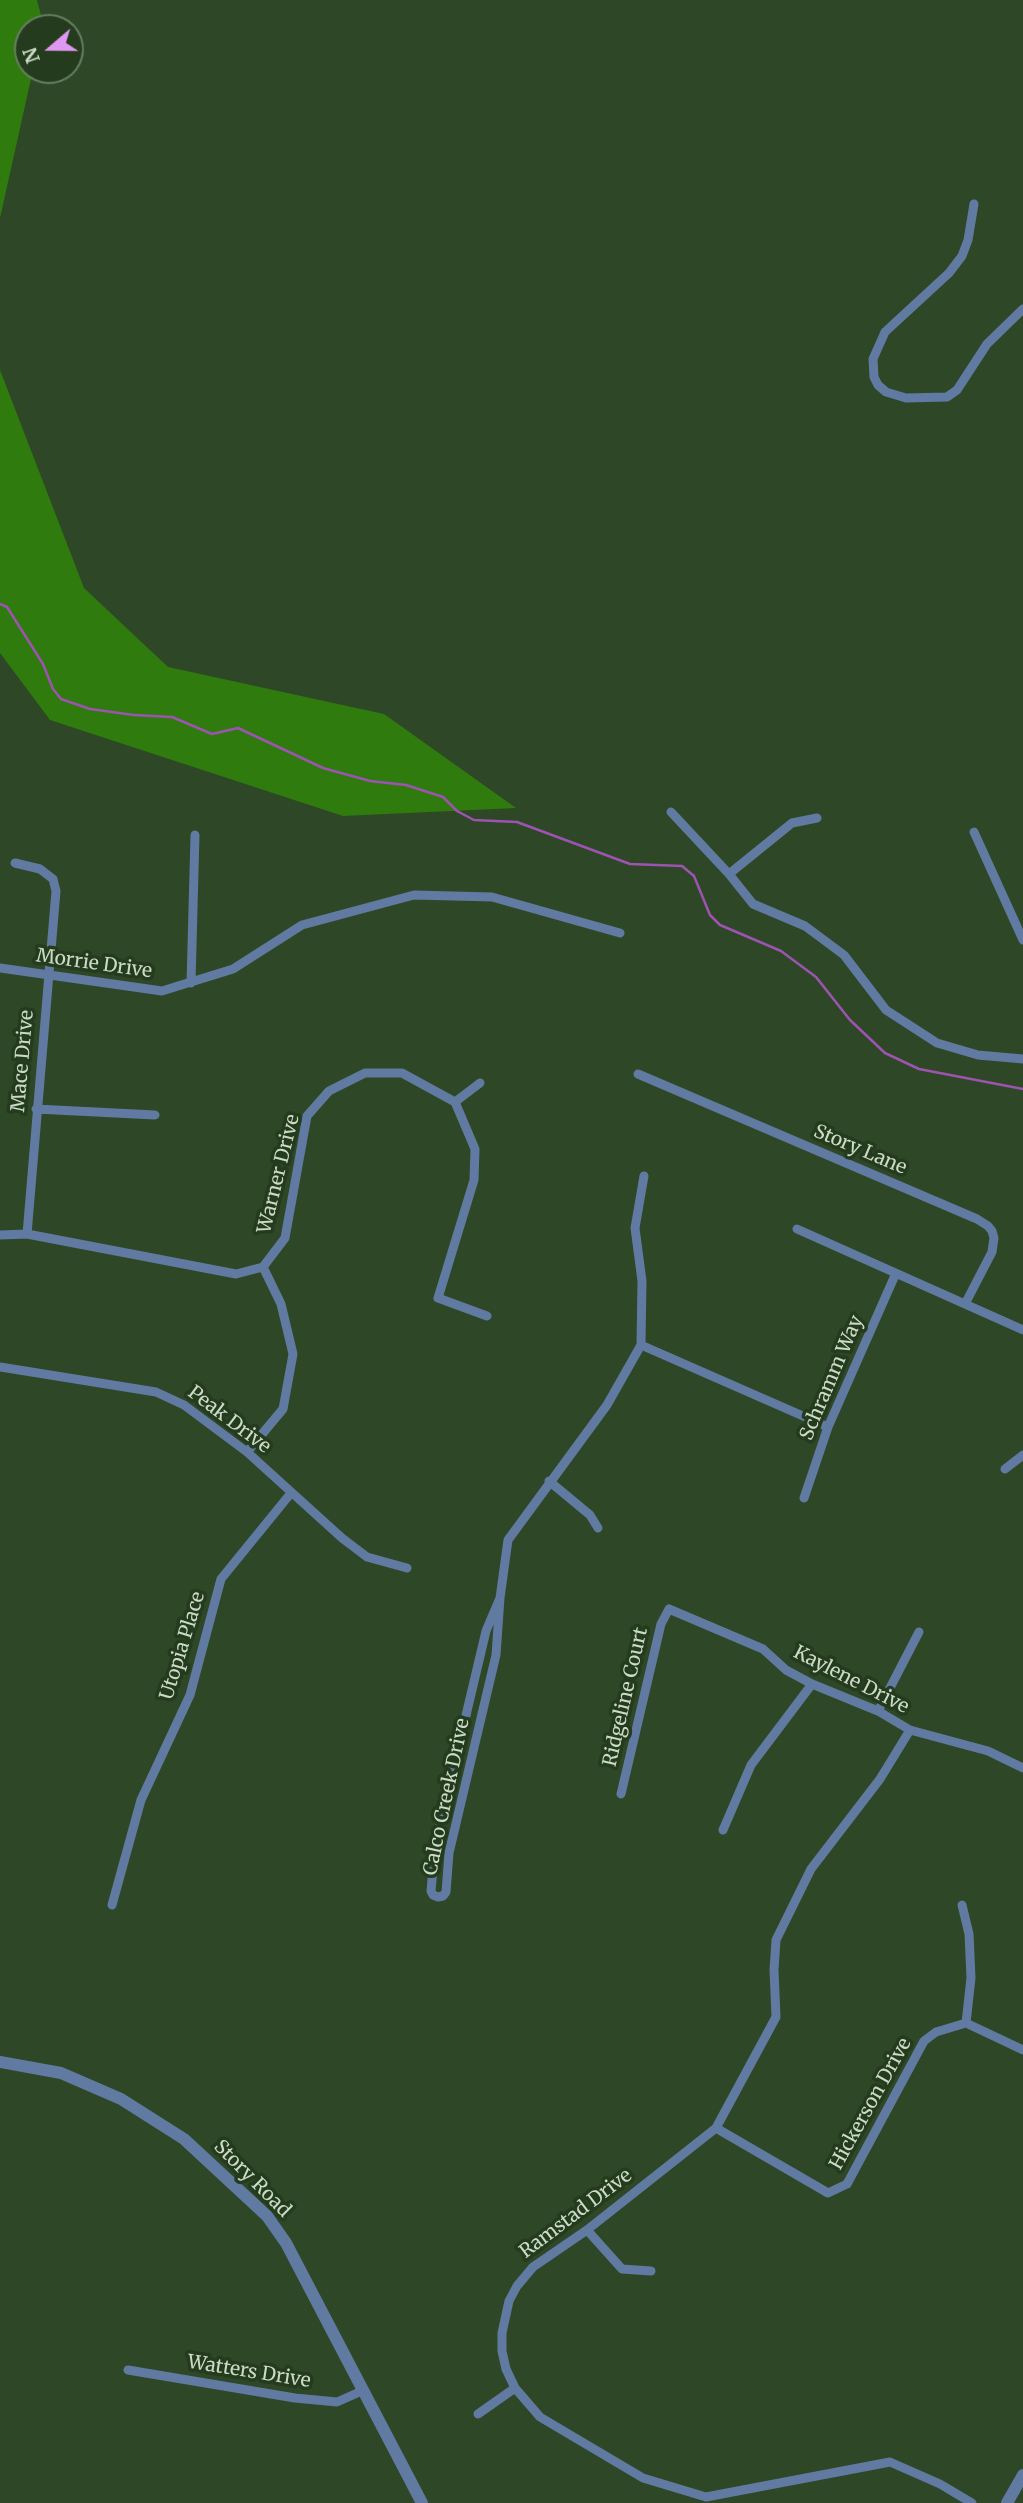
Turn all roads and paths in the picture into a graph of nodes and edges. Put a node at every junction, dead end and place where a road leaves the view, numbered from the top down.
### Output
1 (974, 204) dead end
2 (1023, 309) edge
3 (670, 812) dead end
4 (817, 818) dead end
5 (974, 832) dead end
6 (195, 835) dead end
7 (15, 863) dead end
8 (729, 874) junction
9 (620, 933) dead end
10 (1023, 940) edge
11 (0, 968) edge
12 (48, 976) junction
13 (191, 983) junction
14 (1023, 1059) edge
15 (638, 1074) dead end
16 (480, 1083) dead end
17 (455, 1102) junction
18 (36, 1109) junction
19 (155, 1115) dead end
20 (644, 1176) dead end
21 (797, 1229) dead end
22 (27, 1234) junction
23 (0, 1236) edge
24 (263, 1267) junction
25 (896, 1273) junction
26 (965, 1304) junction
27 (487, 1316) dead end
28 (1023, 1330) edge
29 (641, 1345) junction
30 (0, 1367) edge
31 (828, 1427) junction
32 (247, 1452) junction
33 (1023, 1455) edge
34 (1005, 1469) dead end
35 (549, 1481) junction
36 (291, 1493) junction
37 (804, 1499) dead end
38 (598, 1528) dead end
39 (407, 1568) dead end
40 (500, 1598) junction
41 (669, 1609) joint
42 (919, 1632) dead end
43 (812, 1684) junction
44 (878, 1711) junction
45 (910, 1730) junction
46 (1023, 1768) edge
47 (621, 1794) dead end
48 (723, 1830) dead end
49 (112, 1905) dead end
50 (961, 1905) dead end
51 (966, 2023) junction
52 (1023, 2050) edge
53 (0, 2062) edge
54 (716, 2128) junction
55 (587, 2230) junction
56 (651, 2271) dead end
57 (128, 2370) dead end
58 (515, 2388) junction
59 (363, 2390) junction
60 (478, 2414) dead end
61 (1023, 2475) edge
62 (422, 2503) edge
63 (972, 2503) edge
64 (1007, 2503) edge

1 - 2 street
3 - 8 street
4 - 8 street
5 - 10 street
6 - 13 street
7 - 12 street, Mace Drive
8 - 14 street
9 - 13 street, Morrie Drive
11 - 12 street, Morrie Drive
12 - 13 street, Morrie Drive
12 - 18 street, Mace Drive
15 - 26 street, Story Lane
16 - 17 street
17 - 24 street, Warner Drive
17 - 27 street
18 - 19 street
18 - 22 street, Mace Drive
20 - 29 street, Calco Creek Drive
21 - 25 street
22 - 23 street
22 - 24 street
24 - 32 street
25 - 26 street
25 - 31 street, Schramm Way
26 - 28 street
29 - 31 street
29 - 35 street, Calco Creek Drive
30 - 32 street, Peak Drive
31 - 37 street, Schramm Way
32 - 36 street, Peak Drive
33 - 34 street
35 - 38 street
35 - 40 street, Calco Creek Drive
36 - 39 street, Peak Drive
36 - 49 street, Utopia Place
40 - 40 street, Calco Creek Drive
41 - 43 street, Kaylene Drive
41 - 47 street, Ridgeline Court
42 - 44 street
43 - 44 street, Kaylene Drive
43 - 48 street
44 - 45 street, Kaylene Drive
45 - 46 street, Kaylene Drive
45 - 54 street, Ramstad Drive
50 - 51 street
51 - 52 street
51 - 54 street, Hickerson Drive
53 - 59 street, Story Road
54 - 55 street, Ramstad Drive
55 - 56 street
55 - 58 street, Ramstad Drive
57 - 59 street, Watters Drive
58 - 60 street
58 - 63 street, Ramstad Drive
59 - 62 street, Story Road
61 - 64 street

